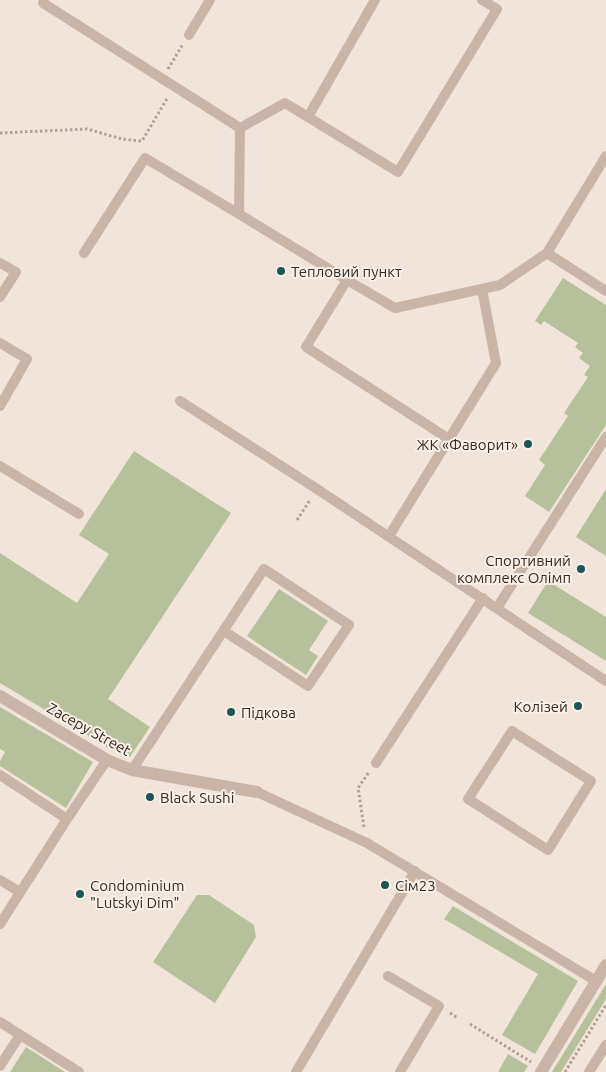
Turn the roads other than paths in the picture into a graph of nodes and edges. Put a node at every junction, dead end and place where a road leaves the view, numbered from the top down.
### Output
1 (44, 0) edge
2 (210, 0) edge
3 (375, 0) edge
4 (482, 0) edge
5 (189, 35) road end
6 (308, 117) junction
7 (240, 128) junction
8 (606, 156) edge
9 (239, 214) junction
10 (84, 253) dead end
11 (547, 253) junction
12 (0, 263) edge
13 (347, 280) junction
14 (482, 289) junction
15 (606, 291) edge
16 (0, 297) edge
17 (0, 343) edge
18 (180, 401) dead end
19 (0, 406) edge
20 (606, 437) edge
21 (449, 439) junction
22 (0, 466) edge
23 (79, 514) dead end
24 (389, 536) junction
25 (482, 598) junction
26 (498, 608) junction
27 (224, 631) junction
28 (606, 681) edge
29 (0, 696) edge
30 (107, 760) junction
31 (376, 763) road end
32 (132, 770) junction
33 (0, 775) edge
34 (257, 792) joint
35 (67, 819) junction
36 (548, 850) joint
37 (415, 872) junction
38 (0, 880) edge
39 (20, 892) junction
40 (0, 924) edge
41 (606, 965) edge
42 (388, 976) dead end
43 (596, 981) junction
44 (0, 1022) edge
45 (20, 1034) junction
46 (606, 1045) edge
47 (0, 1066) edge
48 (542, 1071) edge
49 (79, 1072) edge
50 (296, 1072) edge
51 (400, 1072) edge
52 (589, 1072) edge

1 - 7 lane
2 - 5 lane
3 - 6 lane
4 - 6 lane
6 - 7 lane
7 - 9 lane
8 - 11 lane
9 - 10 lane
9 - 13 lane
11 - 14 lane
11 - 15 lane
12 - 16 lane
13 - 14 lane
13 - 21 lane
14 - 21 lane
17 - 19 lane
18 - 24 lane
20 - 26 lane
21 - 24 lane
22 - 23 lane
24 - 25 lane
25 - 26 lane
25 - 31 lane
26 - 28 lane
27 - 27 lane
27 - 32 lane
29 - 30 street, Zacepy Street
30 - 32 street, Zacepy Street
30 - 35 lane
32 - 34 street, Zacepy Street
33 - 35 lane
34 - 37 lane
35 - 39 lane
36 - 36 lane
37 - 43 lane
37 - 50 lane
38 - 39 lane
39 - 40 lane
41 - 43 street
42 - 51 lane
43 - 48 street
44 - 45 lane
45 - 47 lane
45 - 49 lane
46 - 52 lane

